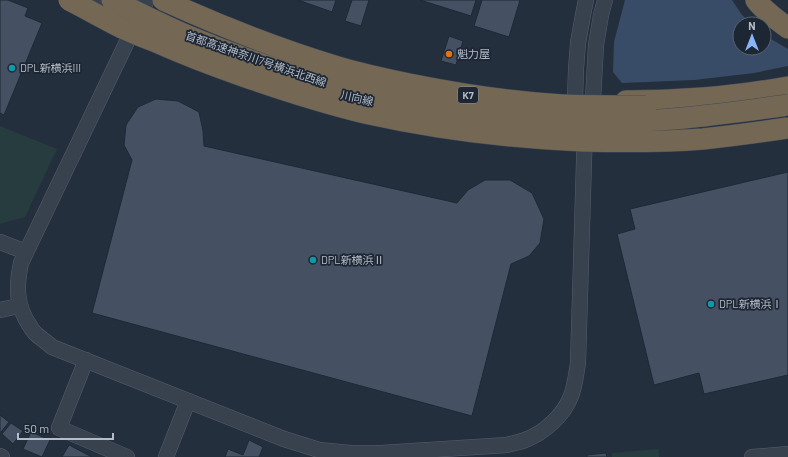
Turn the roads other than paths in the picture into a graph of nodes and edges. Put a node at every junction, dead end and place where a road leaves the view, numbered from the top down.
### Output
1 (69, 0) edge
2 (97, 0) edge
3 (112, 0) edge
4 (147, 0) edge
5 (163, 0) edge
6 (179, 0) edge
7 (586, 0) edge
8 (605, 0) edge
9 (756, 0) edge
10 (138, 20) junction
11 (788, 28) edge
12 (788, 87) edge
13 (788, 93) edge
14 (584, 99) junction
15 (788, 104) edge
16 (788, 111) edge
17 (585, 127) junction
18 (788, 128) edge
19 (0, 242) edge
20 (26, 252) junction
21 (19, 306) junction
22 (0, 310) edge
23 (86, 360) junction
24 (188, 401) junction
25 (443, 453) edge
26 (788, 454) edge
27 (127, 457) edge
28 (166, 457) edge
29 (752, 457) edge

1 - 18 highway, bridge
2 - 10 street, 川向線
3 - 15 highway, 首都高速神奈川7号横浜北西線 / K7, bridge
4 - 10 street
5 - 13 highway, 首都高速神奈川7号横浜北西線 / K7, bridge
6 - 14 street
7 - 14 street
8 - 14 street
9 - 11 highway
10 - 17 street, 川向線
10 - 20 street
12 - 14 highway
14 - 17 street
16 - 17 highway
17 - 25 street
19 - 20 street
20 - 21 street
21 - 22 street
21 - 23 street
23 - 24 street
23 - 27 street
24 - 25 street
24 - 28 street
26 - 29 street

